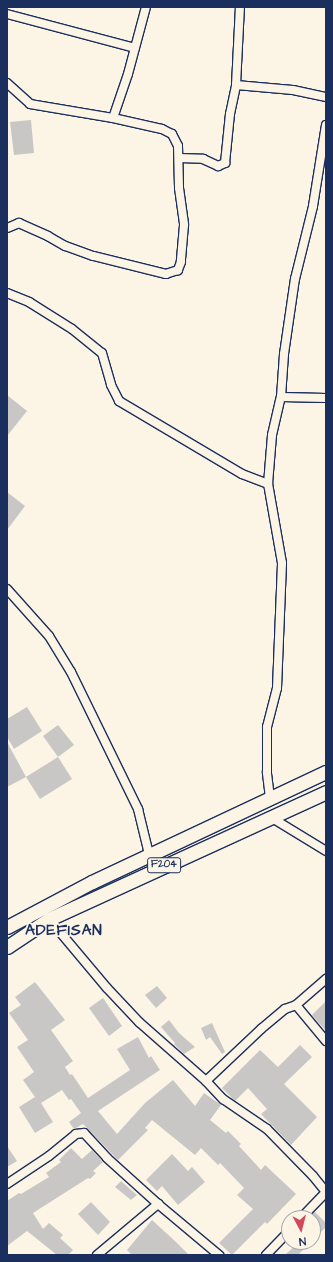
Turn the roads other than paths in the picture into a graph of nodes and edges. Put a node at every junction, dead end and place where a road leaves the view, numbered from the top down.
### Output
1 (146, 7) edge
2 (240, 7) edge
3 (7, 14) edge
4 (135, 48) junction
5 (7, 84) edge
6 (236, 85) junction
7 (326, 97) edge
8 (113, 118) junction
9 (326, 126) edge
10 (179, 158) junction
11 (7, 228) edge
12 (7, 292) edge
13 (281, 397) junction
14 (326, 398) edge
15 (268, 484) junction
16 (7, 589) edge
17 (326, 772) edge
18 (326, 792) edge
19 (270, 798) junction
20 (272, 818) junction
21 (326, 851) edge
22 (149, 854) junction
23 (49, 919) junction
24 (7, 927) edge
25 (7, 947) edge
26 (326, 979) edge
27 (296, 1005) junction
28 (326, 1041) edge
29 (206, 1081) junction
30 (7, 1184) edge
31 (326, 1192) edge
32 (158, 1204) junction
33 (309, 1210) edge
34 (281, 1239) edge
35 (97, 1255) edge
36 (219, 1255) edge
37 (266, 1255) edge

1 - 4 street
2 - 6 street
3 - 4 street
4 - 8 street
5 - 8 street
6 - 7 street
6 - 10 street
8 - 10 street
9 - 13 street
10 - 11 street
12 - 15 street
13 - 14 street
13 - 15 street
15 - 19 street
16 - 22 street
17 - 19 main road, F204
18 - 20 main road, F204
19 - 22 main road, F204
20 - 21 street
20 - 23 main road, F204
22 - 24 main road, F204
23 - 25 main road, F204
23 - 29 street
26 - 27 street
27 - 28 street
27 - 29 street
29 - 31 street
30 - 32 street
31 - 33 street
32 - 35 street
32 - 36 street
34 - 37 street

